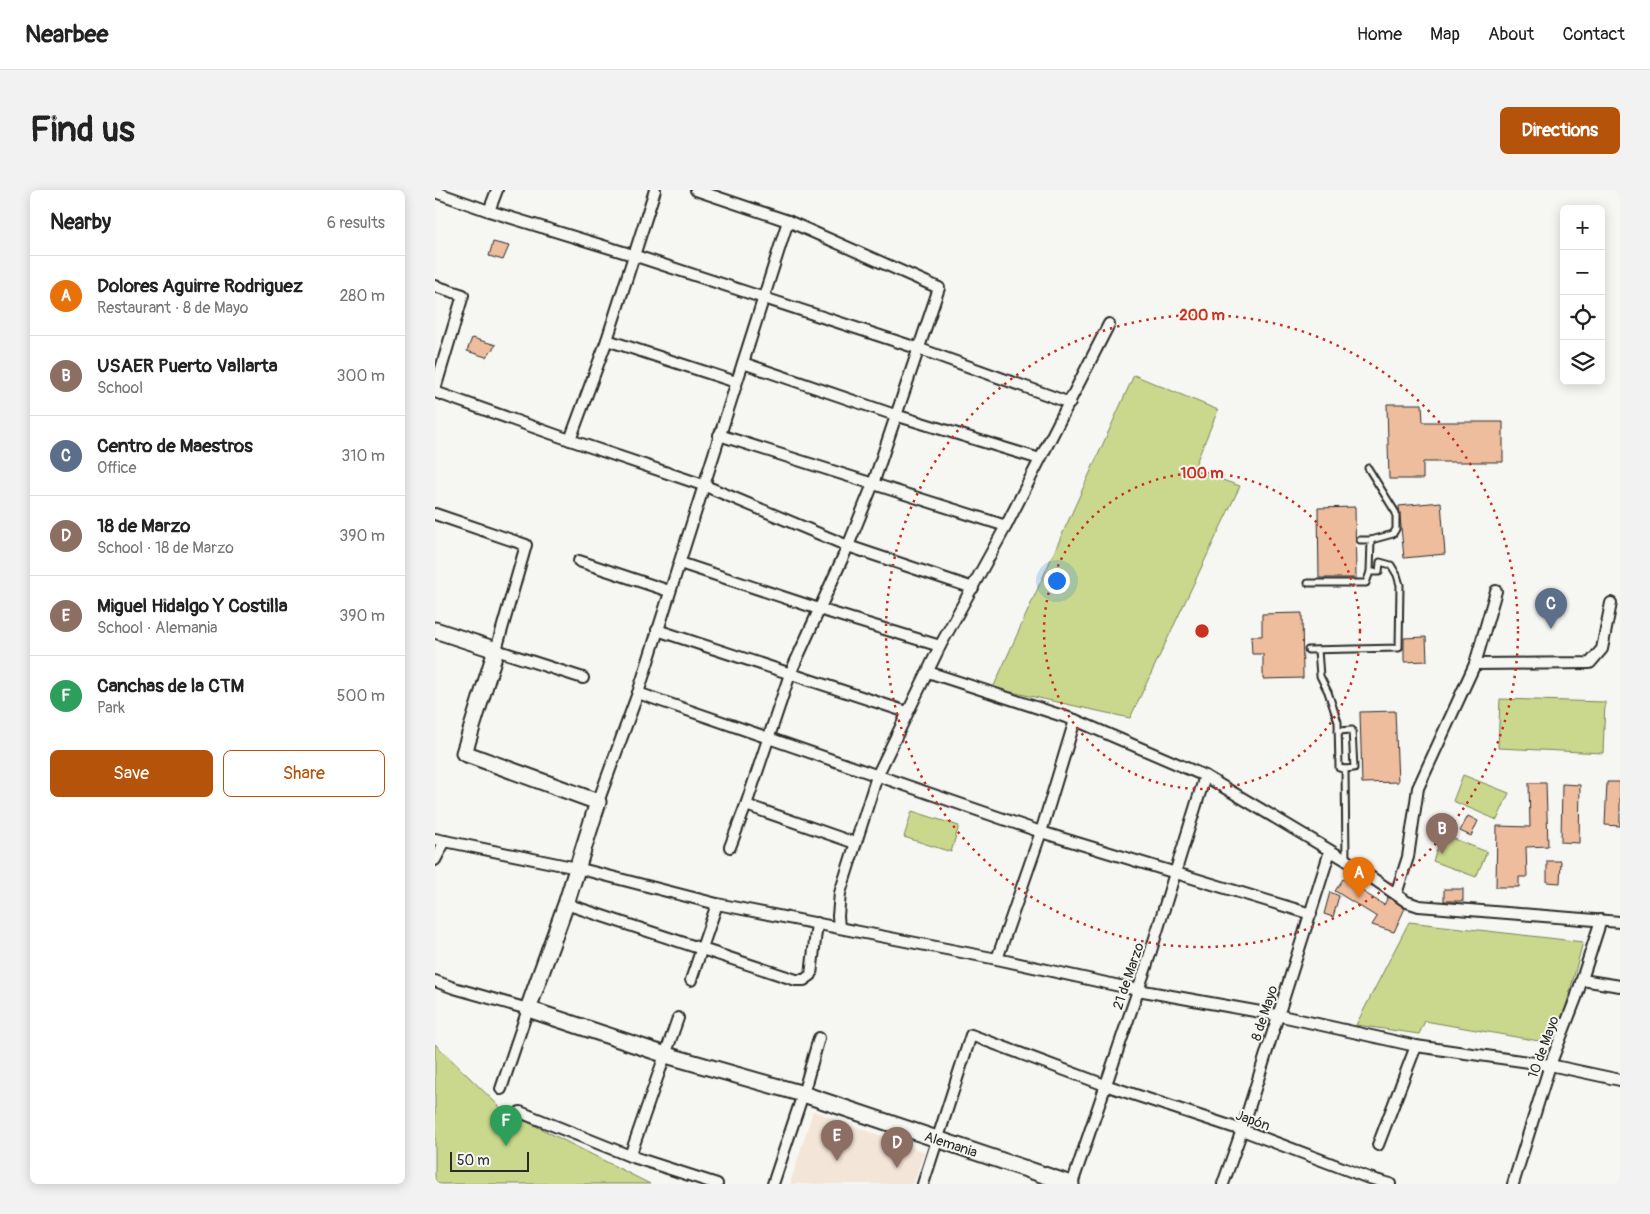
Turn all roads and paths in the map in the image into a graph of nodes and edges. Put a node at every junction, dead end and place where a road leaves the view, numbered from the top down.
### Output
1 (497, 190) edge
2 (655, 190) edge
3 (696, 190) edge
4 (435, 192) edge
5 (489, 211) junction
6 (788, 221) junction
7 (633, 255) junction
8 (435, 286) edge
9 (764, 298) junction
10 (1109, 324) dead end
11 (607, 340) junction
12 (920, 349) junction
13 (743, 363) junction
14 (736, 382) junction
15 (435, 390) edge
16 (1070, 403) junction
17 (895, 415) junction
18 (719, 434) junction
19 (570, 440) junction
20 (1040, 459) junction
21 (1368, 468) dead end
22 (873, 484) junction
23 (703, 485) junction
24 (435, 514) edge
25 (1006, 526) junction
26 (1360, 540) dead end
27 (1371, 540) junction
28 (848, 546) junction
29 (579, 561) dead end
30 (680, 562) junction
31 (1370, 562) junction
32 (1379, 562) junction
33 (1370, 572) junction
34 (1308, 583) dead end
35 (973, 588) junction
36 (669, 591) junction
37 (1496, 591) dead end
38 (1611, 603) dead end
39 (819, 609) junction
40 (435, 630) edge
41 (657, 630) junction
42 (940, 646) junction
43 (496, 650) junction
44 (1308, 650) dead end
45 (1318, 650) junction
46 (1475, 664) junction
47 (928, 672) junction
48 (790, 674) junction
49 (583, 678) dead end
50 (638, 693) junction
51 (907, 712) junction
52 (1075, 720) junction
53 (1338, 731) junction
54 (769, 737) junction
55 (1345, 769) junction
56 (877, 776) junction
57 (1205, 776) junction
58 (598, 802) junction
59 (746, 805) junction
60 (1041, 832) junction
61 (440, 840) edge
62 (855, 843) junction
63 (730, 847) dead end
64 (1330, 851) junction
65 (435, 860) edge
66 (1345, 860) junction
67 (577, 868) junction
68 (1175, 872) junction
69 (1396, 894) junction
70 (566, 904) junction
71 (717, 904) junction
72 (1311, 914) junction
73 (1601, 920) junction
74 (1620, 922) edge
75 (817, 923) junction
76 (839, 928) junction
77 (702, 948) junction
78 (997, 959) junction
79 (691, 980) dead end
80 (1582, 980) junction
81 (435, 981) edge
82 (1620, 986) edge
83 (1138, 990) junction
84 (528, 1009) junction
85 (1277, 1015) junction
86 (678, 1018) dead end
87 (819, 1038) dead end
88 (1416, 1046) junction
89 (666, 1055) junction
90 (1550, 1065) junction
91 (1620, 1080) edge
92 (1105, 1085) junction
93 (501, 1089) dead end
94 (803, 1094) junction
95 (520, 1112) dead end
96 (1242, 1130) junction
97 (938, 1140) junction
98 (1378, 1144) dead end
99 (630, 1156) junction
100 (1368, 1181) edge
101 (717, 1184) edge
102 (773, 1184) edge
103 (923, 1184) edge
104 (1071, 1184) edge
105 (1223, 1184) edge
106 (1391, 1184) edge
107 (1513, 1184) edge

1 - 5 street
2 - 7 street
3 - 6 street
4 - 5 street
5 - 7 street
6 - 9 street
6 - 12 street
7 - 9 street
7 - 11 street
8 - 15 street
9 - 12 street
9 - 13 street
10 - 16 street
11 - 14 street
11 - 19 street
12 - 16 street
12 - 17 street
13 - 14 street
13 - 17 street
14 - 18 street
15 - 19 street
16 - 20 street
17 - 20 street
17 - 22 street
18 - 22 street
18 - 23 street
19 - 23 street
20 - 25 street
21 - 27 lane
22 - 25 street
22 - 28 street
23 - 28 street
23 - 30 street
24 - 43 street
25 - 35 street
26 - 27 lane
27 - 31 lane
28 - 35 street
28 - 39 street
29 - 36 street
30 - 36 street
30 - 39 street
31 - 32 lane
31 - 33 lane
32 - 33 lane
32 - 45 lane
33 - 34 lane
35 - 42 street
36 - 41 street
37 - 46 street
38 - 46 street
39 - 42 street
39 - 48 street
40 - 43 street
41 - 48 street
41 - 50 street
42 - 47 street
43 - 49 street
43 - 58 street
44 - 45 lane
45 - 53 lane
46 - 69 street
47 - 51 street
47 - 52 street
48 - 51 street
48 - 54 street
50 - 54 street
50 - 58 street
51 - 56 street
52 - 57 street
52 - 60 street
53 - 55 lane
53 - 55 lane
54 - 56 street
54 - 59 street
55 - 66 lane
56 - 60 street
56 - 62 street
57 - 64 street
57 - 68 street, 21 de Marzo
58 - 67 street
59 - 62 street
59 - 63 street
60 - 68 street
60 - 78 street
61 - 65 street
61 - 67 street
62 - 76 street
64 - 66 street
64 - 72 street, 8 de Mayo
66 - 69 street
67 - 70 street
67 - 71 street
68 - 72 street
68 - 83 street, 21 de Marzo
69 - 73 street
70 - 77 street
70 - 84 street
71 - 75 street
71 - 77 street
72 - 85 street, 8 de Mayo
73 - 74 street
73 - 80 street, 10 de Mayo
75 - 76 street
75 - 77 street
76 - 78 street
77 - 79 street
78 - 83 street
80 - 82 street
80 - 90 street, 10 de Mayo
81 - 84 street
83 - 85 street
83 - 92 street, 21 de Marzo
84 - 89 street, Alemania
84 - 93 street
85 - 88 street
85 - 96 street, 8 de Mayo
86 - 89 street
87 - 94 street
88 - 90 street
88 - 98 street
89 - 94 street, Alemania
89 - 99 street
90 - 91 street
90 - 107 street, 10 de Mayo
92 - 96 street, Japón
92 - 97 street, Japón
92 - 104 street, 21 de Marzo
94 - 97 street, Alemania
94 - 102 street
95 - 99 street
96 - 100 street, Japón
96 - 105 street, 8 de Mayo
97 - 103 street
97 - 104 street, Alemania
99 - 101 street
100 - 106 street, Japón

